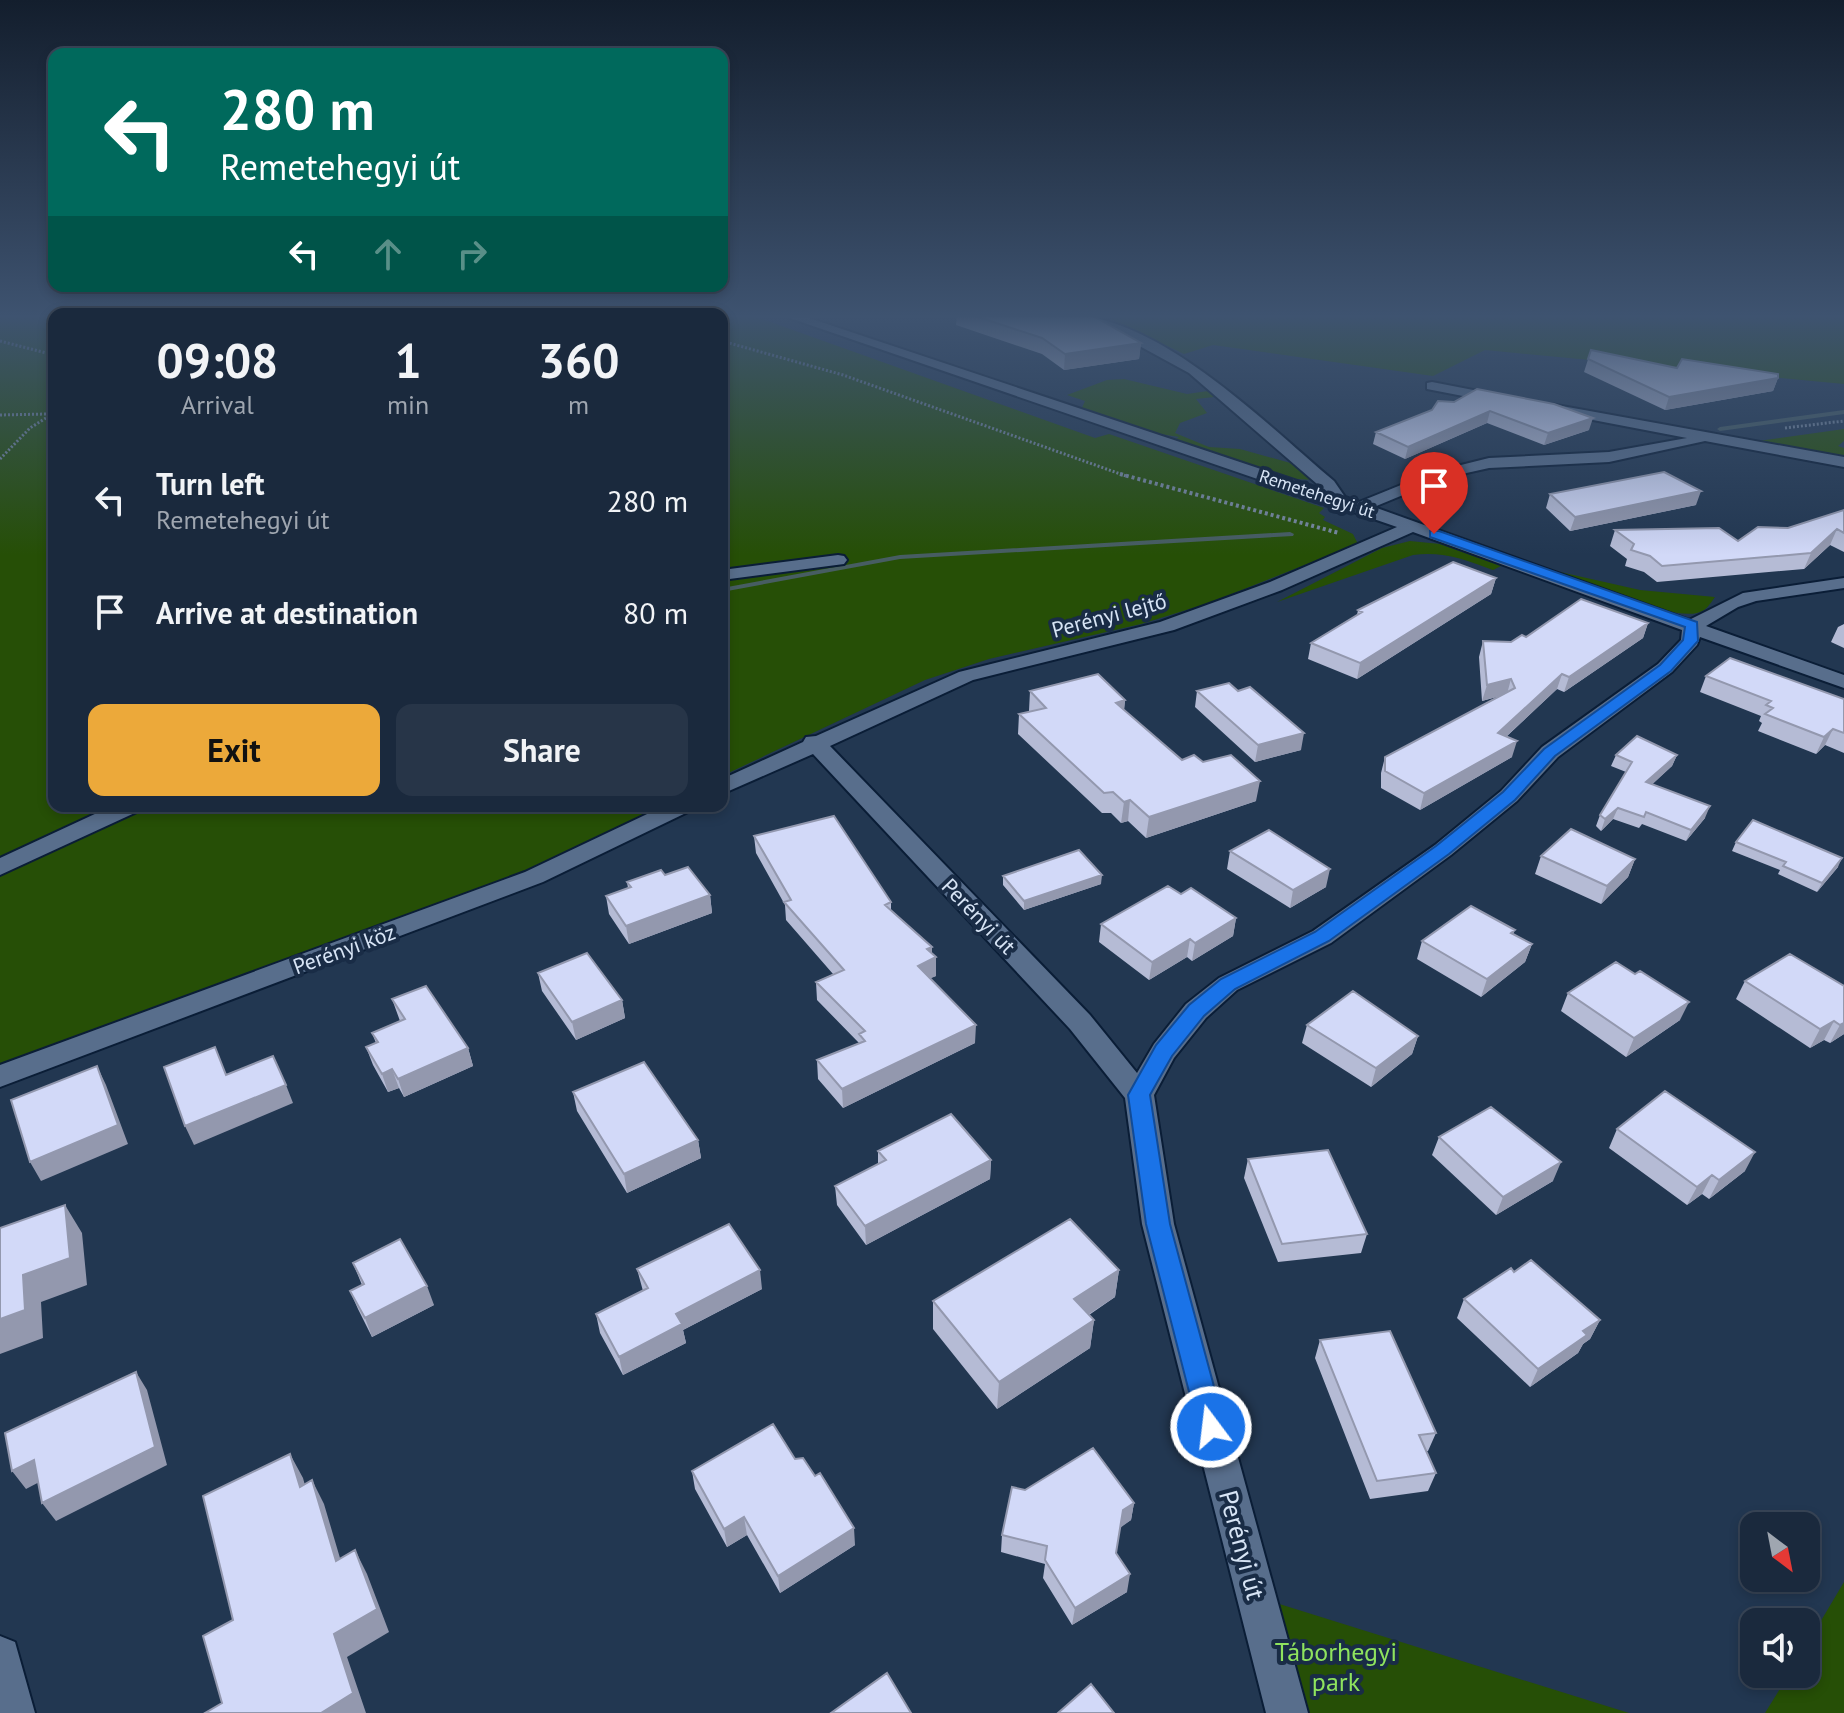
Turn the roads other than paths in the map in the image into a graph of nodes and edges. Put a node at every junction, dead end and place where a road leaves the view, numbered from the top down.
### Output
1 (1022, 395) edge
2 (1223, 395) edge
3 (1481, 395) edge
4 (1708, 437) junction
5 (1844, 462) edge
6 (1339, 500) junction
7 (1360, 507) junction
8 (1413, 526) junction
9 (838, 560) dead end
10 (728, 574) edge
11 (1844, 583) edge
12 (1703, 621) junction
13 (1844, 664) edge
14 (1844, 682) edge
15 (814, 742) junction
16 (728, 784) edge
17 (118, 812) edge
18 (669, 812) edge
19 (0, 867) edge
20 (0, 1076) edge
21 (1139, 1095) junction
22 (0, 1657) edge
23 (14, 1713) edge
24 (1287, 1713) edge

1 - 6 street, Remetehegyi út
2 - 6 street
3 - 4 street
4 - 5 street
4 - 7 street
6 - 7 street, Remetehegyi út
7 - 8 street, Remetehegyi út
8 - 12 street, Remetehegyi út
8 - 15 street, Perényi lejtő
9 - 10 street
11 - 12 street
12 - 13 street
12 - 14 street, Remetehegyi út
12 - 21 street
15 - 16 street
15 - 21 street, Perényi út
17 - 19 street
18 - 20 street, Perényi köz
21 - 24 street, Perényi út
22 - 23 street

